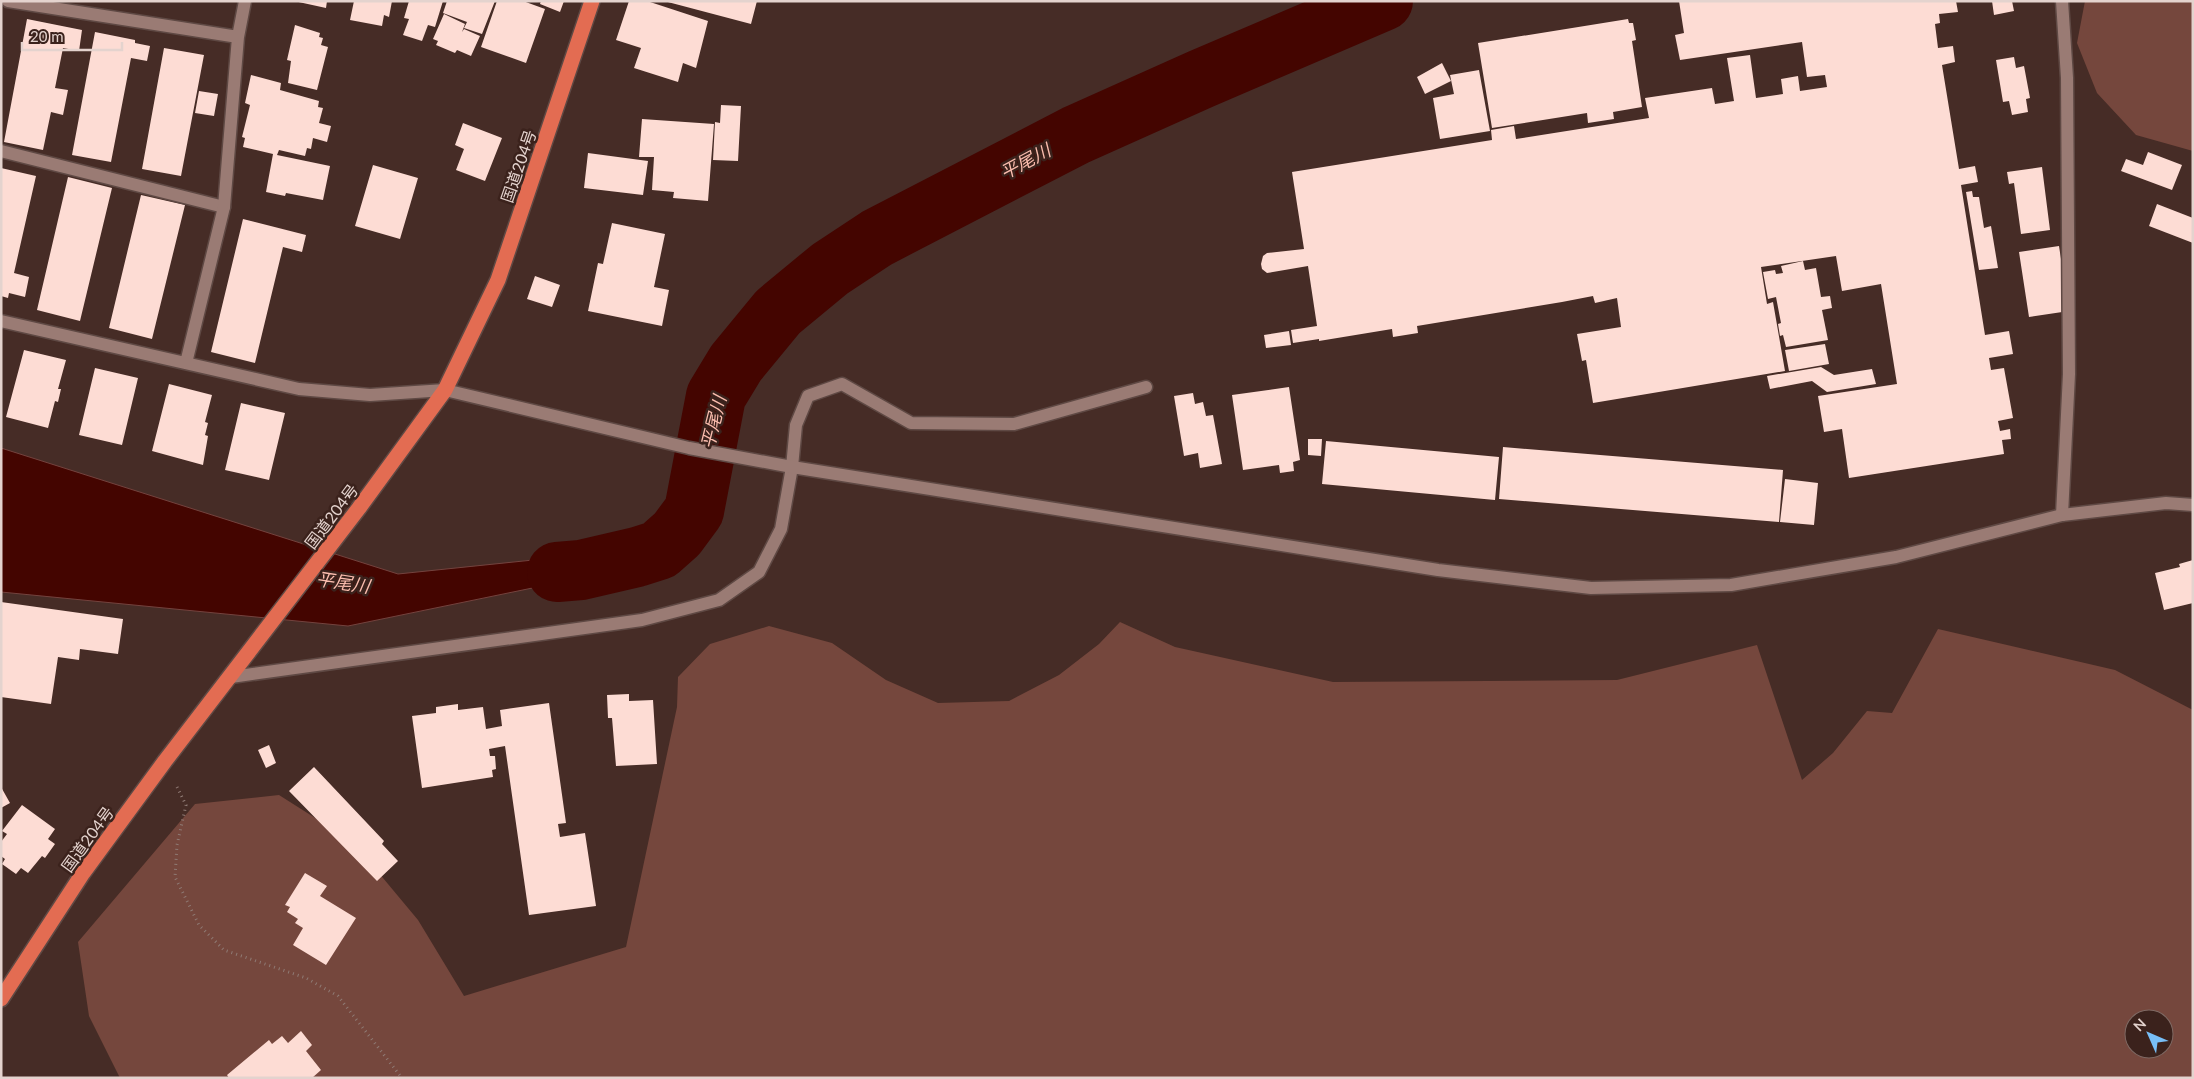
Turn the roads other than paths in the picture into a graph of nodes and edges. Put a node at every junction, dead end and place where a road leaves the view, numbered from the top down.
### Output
1 (8, 1) edge
2 (245, 1) edge
3 (592, 1) edge
4 (2062, 1) edge
5 (238, 37) junction
6 (1, 151) edge
7 (224, 207) junction
8 (1, 321) edge
9 (186, 363) junction
10 (1146, 387) dead end
11 (445, 390) junction
12 (792, 468) junction
13 (2193, 505) edge
14 (2062, 514) junction
15 (231, 677) junction
16 (1, 999) edge

1 - 5 street
2 - 5 street
3 - 11 highway, 国道204号
4 - 14 street
5 - 7 street
6 - 7 street
7 - 9 street
8 - 9 street
9 - 11 street
10 - 12 street
11 - 12 street
11 - 15 highway, 国道204号
12 - 14 street
12 - 15 street
13 - 14 street
15 - 16 highway, 国道204号

